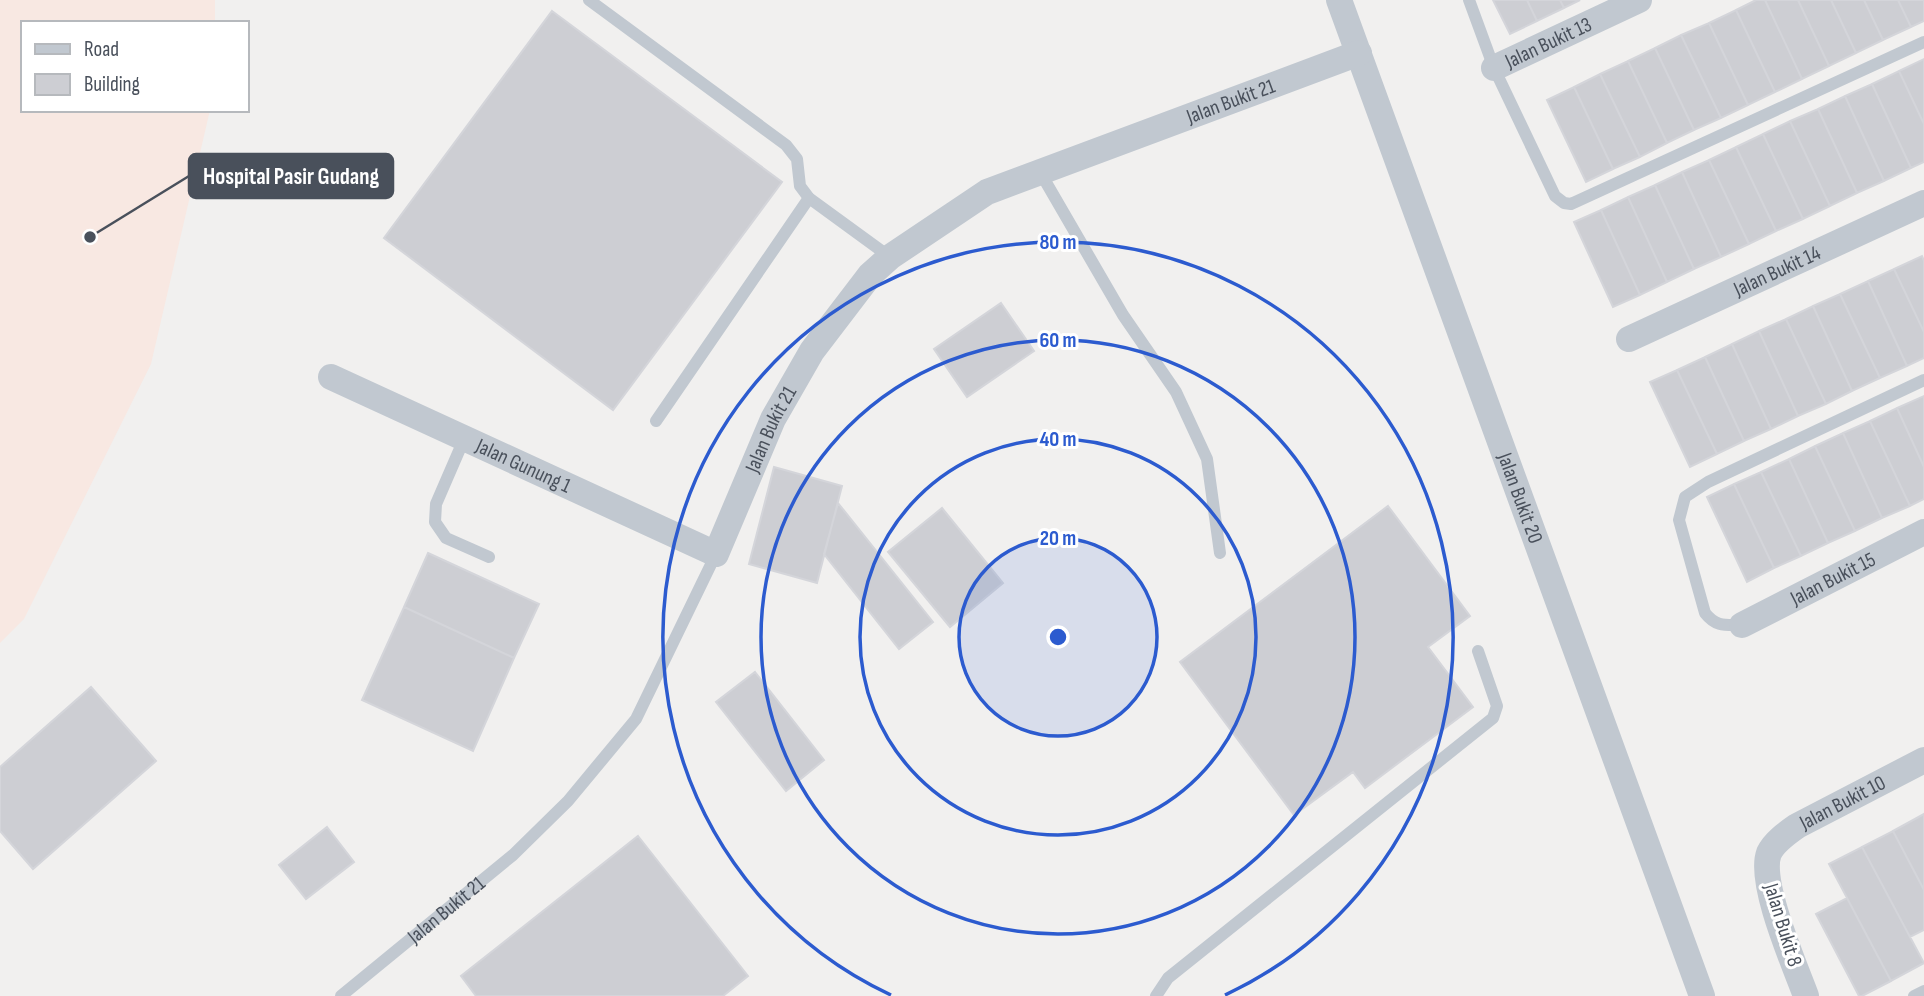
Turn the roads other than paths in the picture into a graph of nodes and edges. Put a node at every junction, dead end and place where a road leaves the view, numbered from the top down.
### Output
1 (589, 0) edge
2 (1339, 0) edge
3 (1469, 0) edge
4 (1639, 0) edge
5 (1924, 42) edge
6 (1359, 53) junction
7 (1494, 68) junction
8 (1040, 172) junction
9 (809, 198) junction
10 (1924, 203) edge
11 (890, 257) junction
12 (1629, 339) dead end
13 (331, 377) dead end
14 (1924, 380) edge
15 (656, 421) dead end
16 (465, 437) junction
17 (1924, 532) edge
18 (1220, 553) dead end
19 (716, 554) junction
20 (489, 557) dead end
21 (1742, 625) joint
22 (1478, 651) dead end
23 (1924, 760) edge
24 (1769, 853) joint
25 (1924, 991) edge
26 (341, 996) edge
27 (1156, 996) edge
28 (1702, 996) edge
29 (1806, 996) edge
30 (1914, 996) edge

1 - 9 lane
2 - 6 street, Jalan Bukit 20
3 - 7 lane
4 - 7 street, Jalan Bukit 13
5 - 7 lane
6 - 8 street, Jalan Bukit 21
6 - 28 street, Jalan Bukit 20
8 - 11 street, Jalan Bukit 21
8 - 18 lane
9 - 11 lane
9 - 15 lane
10 - 12 street, Jalan Bukit 14
11 - 19 street, Jalan Bukit 21
13 - 16 street, Jalan Gunung 1
14 - 21 lane
16 - 19 street, Jalan Gunung 1
16 - 20 lane
17 - 21 street, Jalan Bukit 15
19 - 26 lane, Jalan Bukit 21
22 - 27 lane
23 - 24 street, Jalan Bukit 10
24 - 29 street, Jalan Bukit 8
25 - 30 lane

